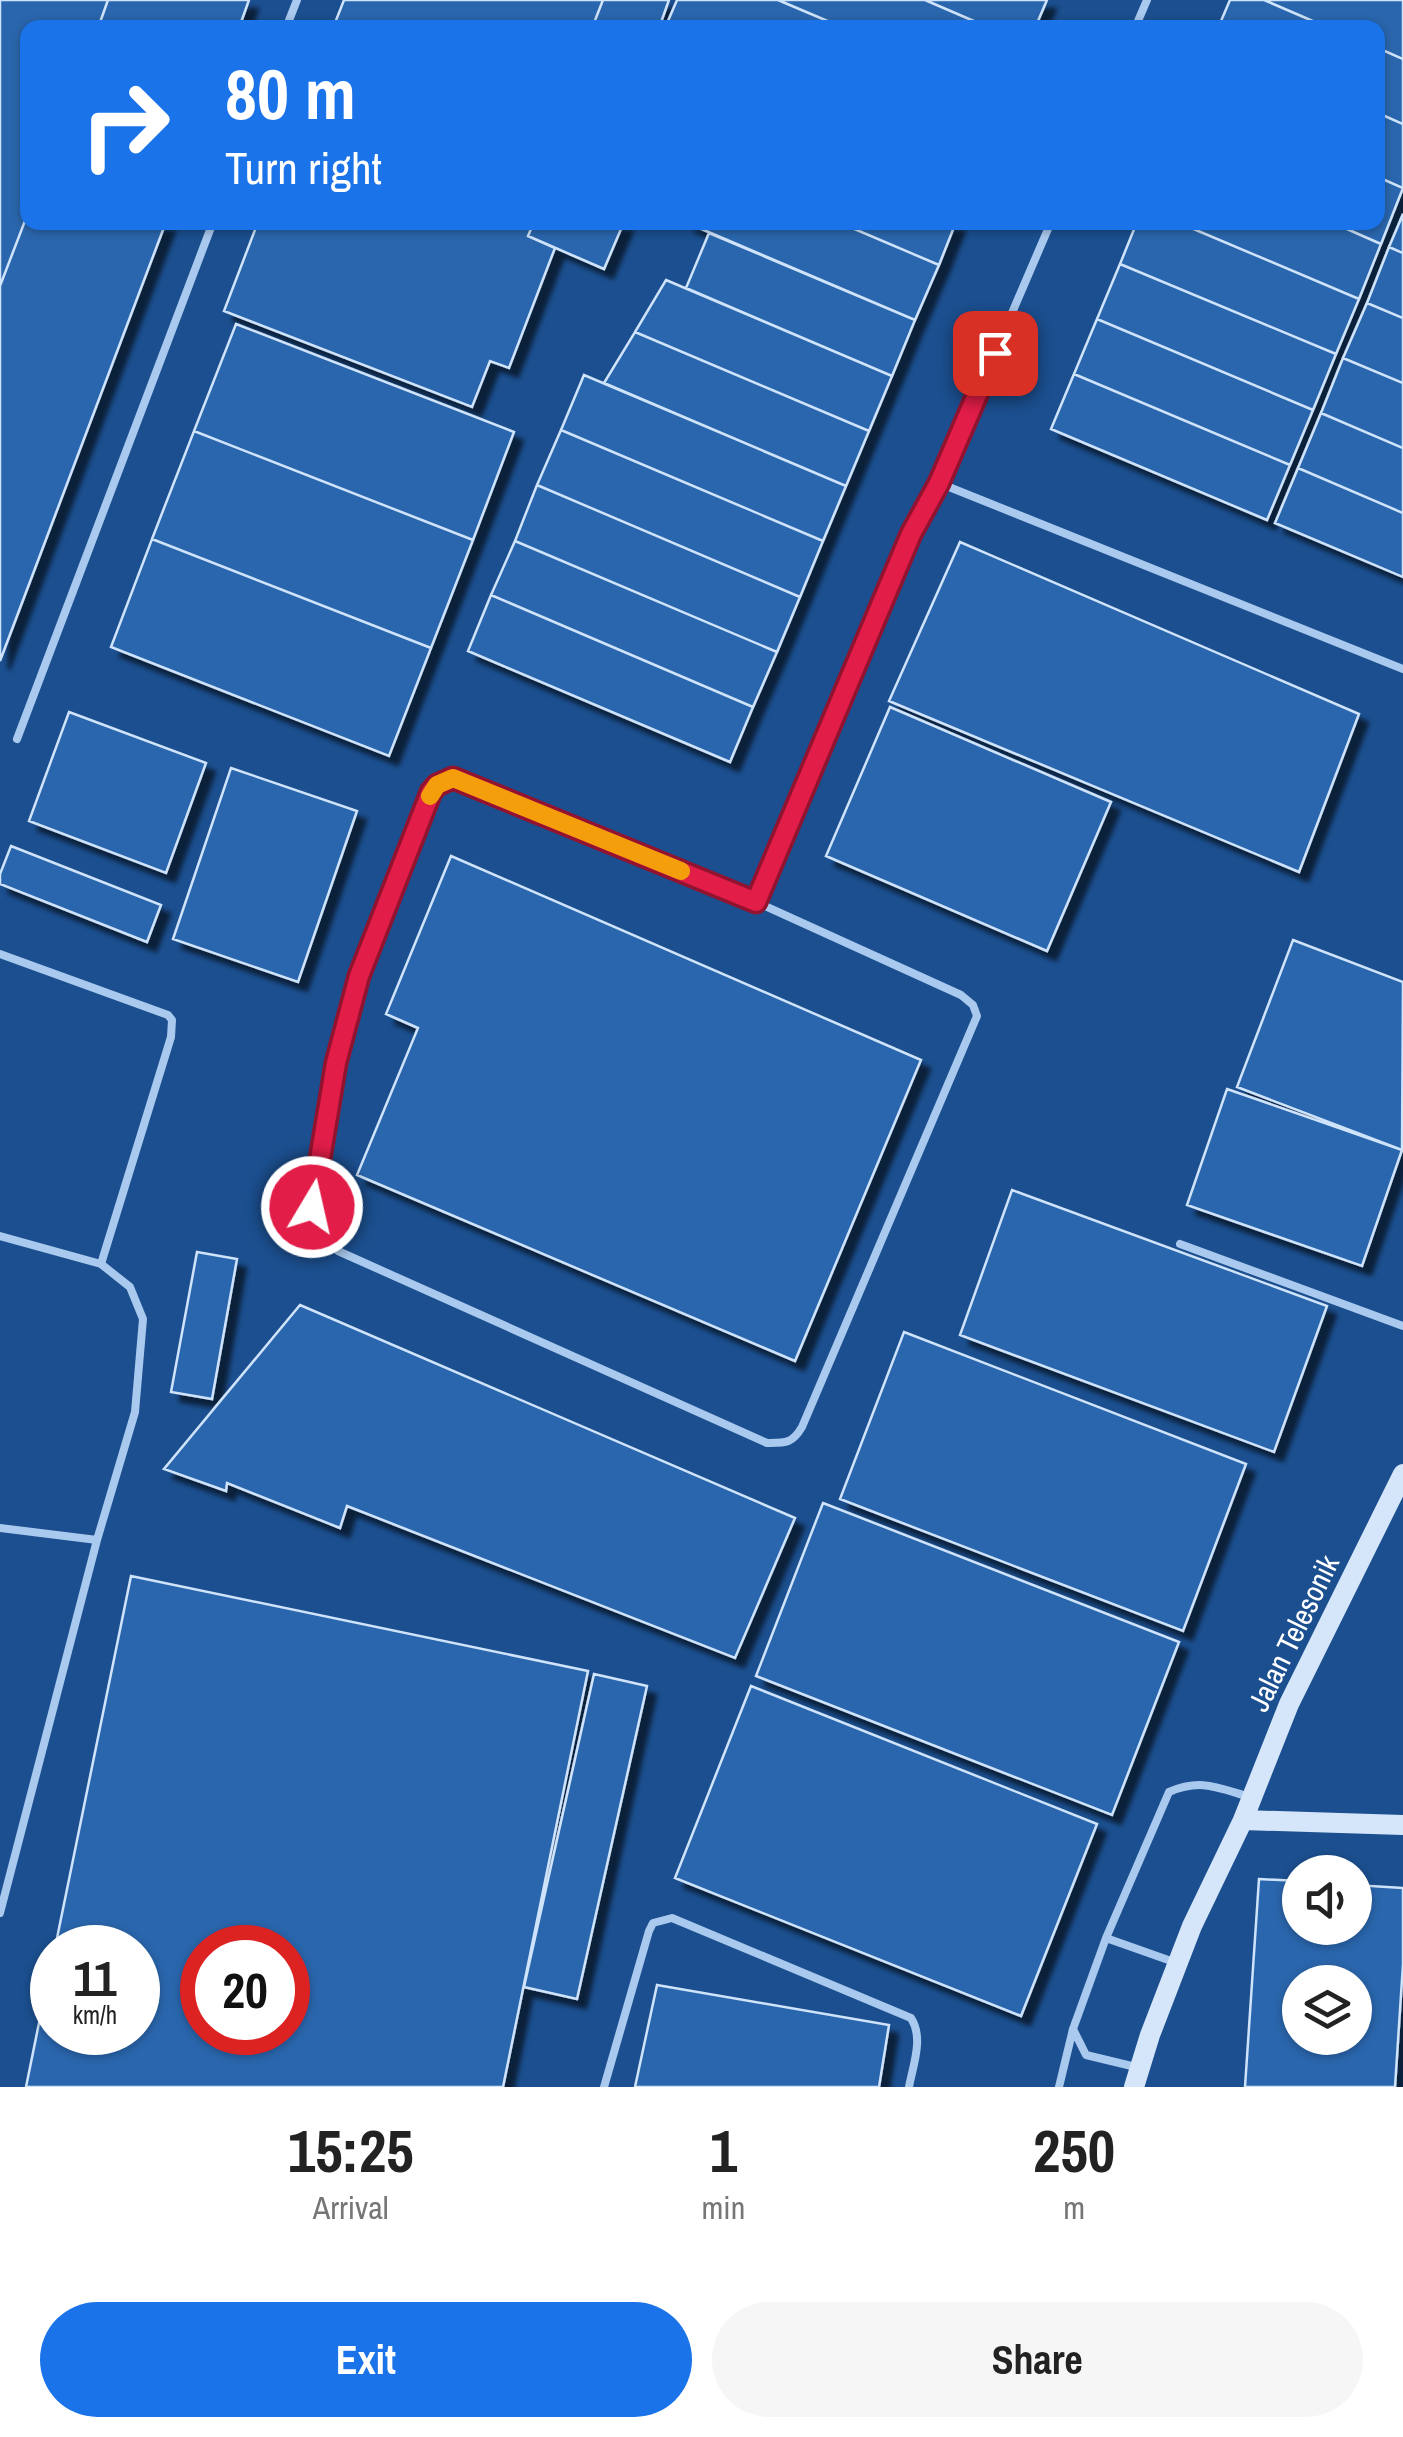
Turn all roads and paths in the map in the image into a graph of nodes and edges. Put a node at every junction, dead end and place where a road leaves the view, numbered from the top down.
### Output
1 (209, 230) edge
2 (1048, 230) edge
3 (939, 483) junction
4 (1403, 669) edge
5 (18, 739) dead end
6 (756, 902) junction
7 (0, 954) edge
8 (0, 1236) edge
9 (1180, 1244) dead end
10 (101, 1264) junction
11 (1403, 1326) edge
12 (1403, 1474) edge
13 (0, 1528) edge
14 (96, 1540) junction
15 (1252, 1798) junction
16 (1243, 1820) junction
17 (1403, 1825) edge
18 (0, 1913) edge
19 (1106, 1938) junction
20 (1178, 1964) junction
21 (1073, 2029) junction
22 (1137, 2077) edge
23 (604, 2087) edge
24 (910, 2087) edge
25 (1059, 2087) edge

1 - 5 lane
2 - 3 lane
3 - 4 lane
3 - 6 lane
6 - 6 lane
7 - 10 lane
8 - 10 lane
9 - 11 lane
10 - 14 lane
12 - 15 street, Jalan Telesonik
13 - 14 lane
14 - 18 lane
15 - 16 street, Jalan Telesonik
15 - 19 lane
16 - 17 street
16 - 20 street, Jalan Telesonik
19 - 20 lane
19 - 21 lane
20 - 22 street, Jalan Telesonik
21 - 22 lane
21 - 25 lane
23 - 24 lane

